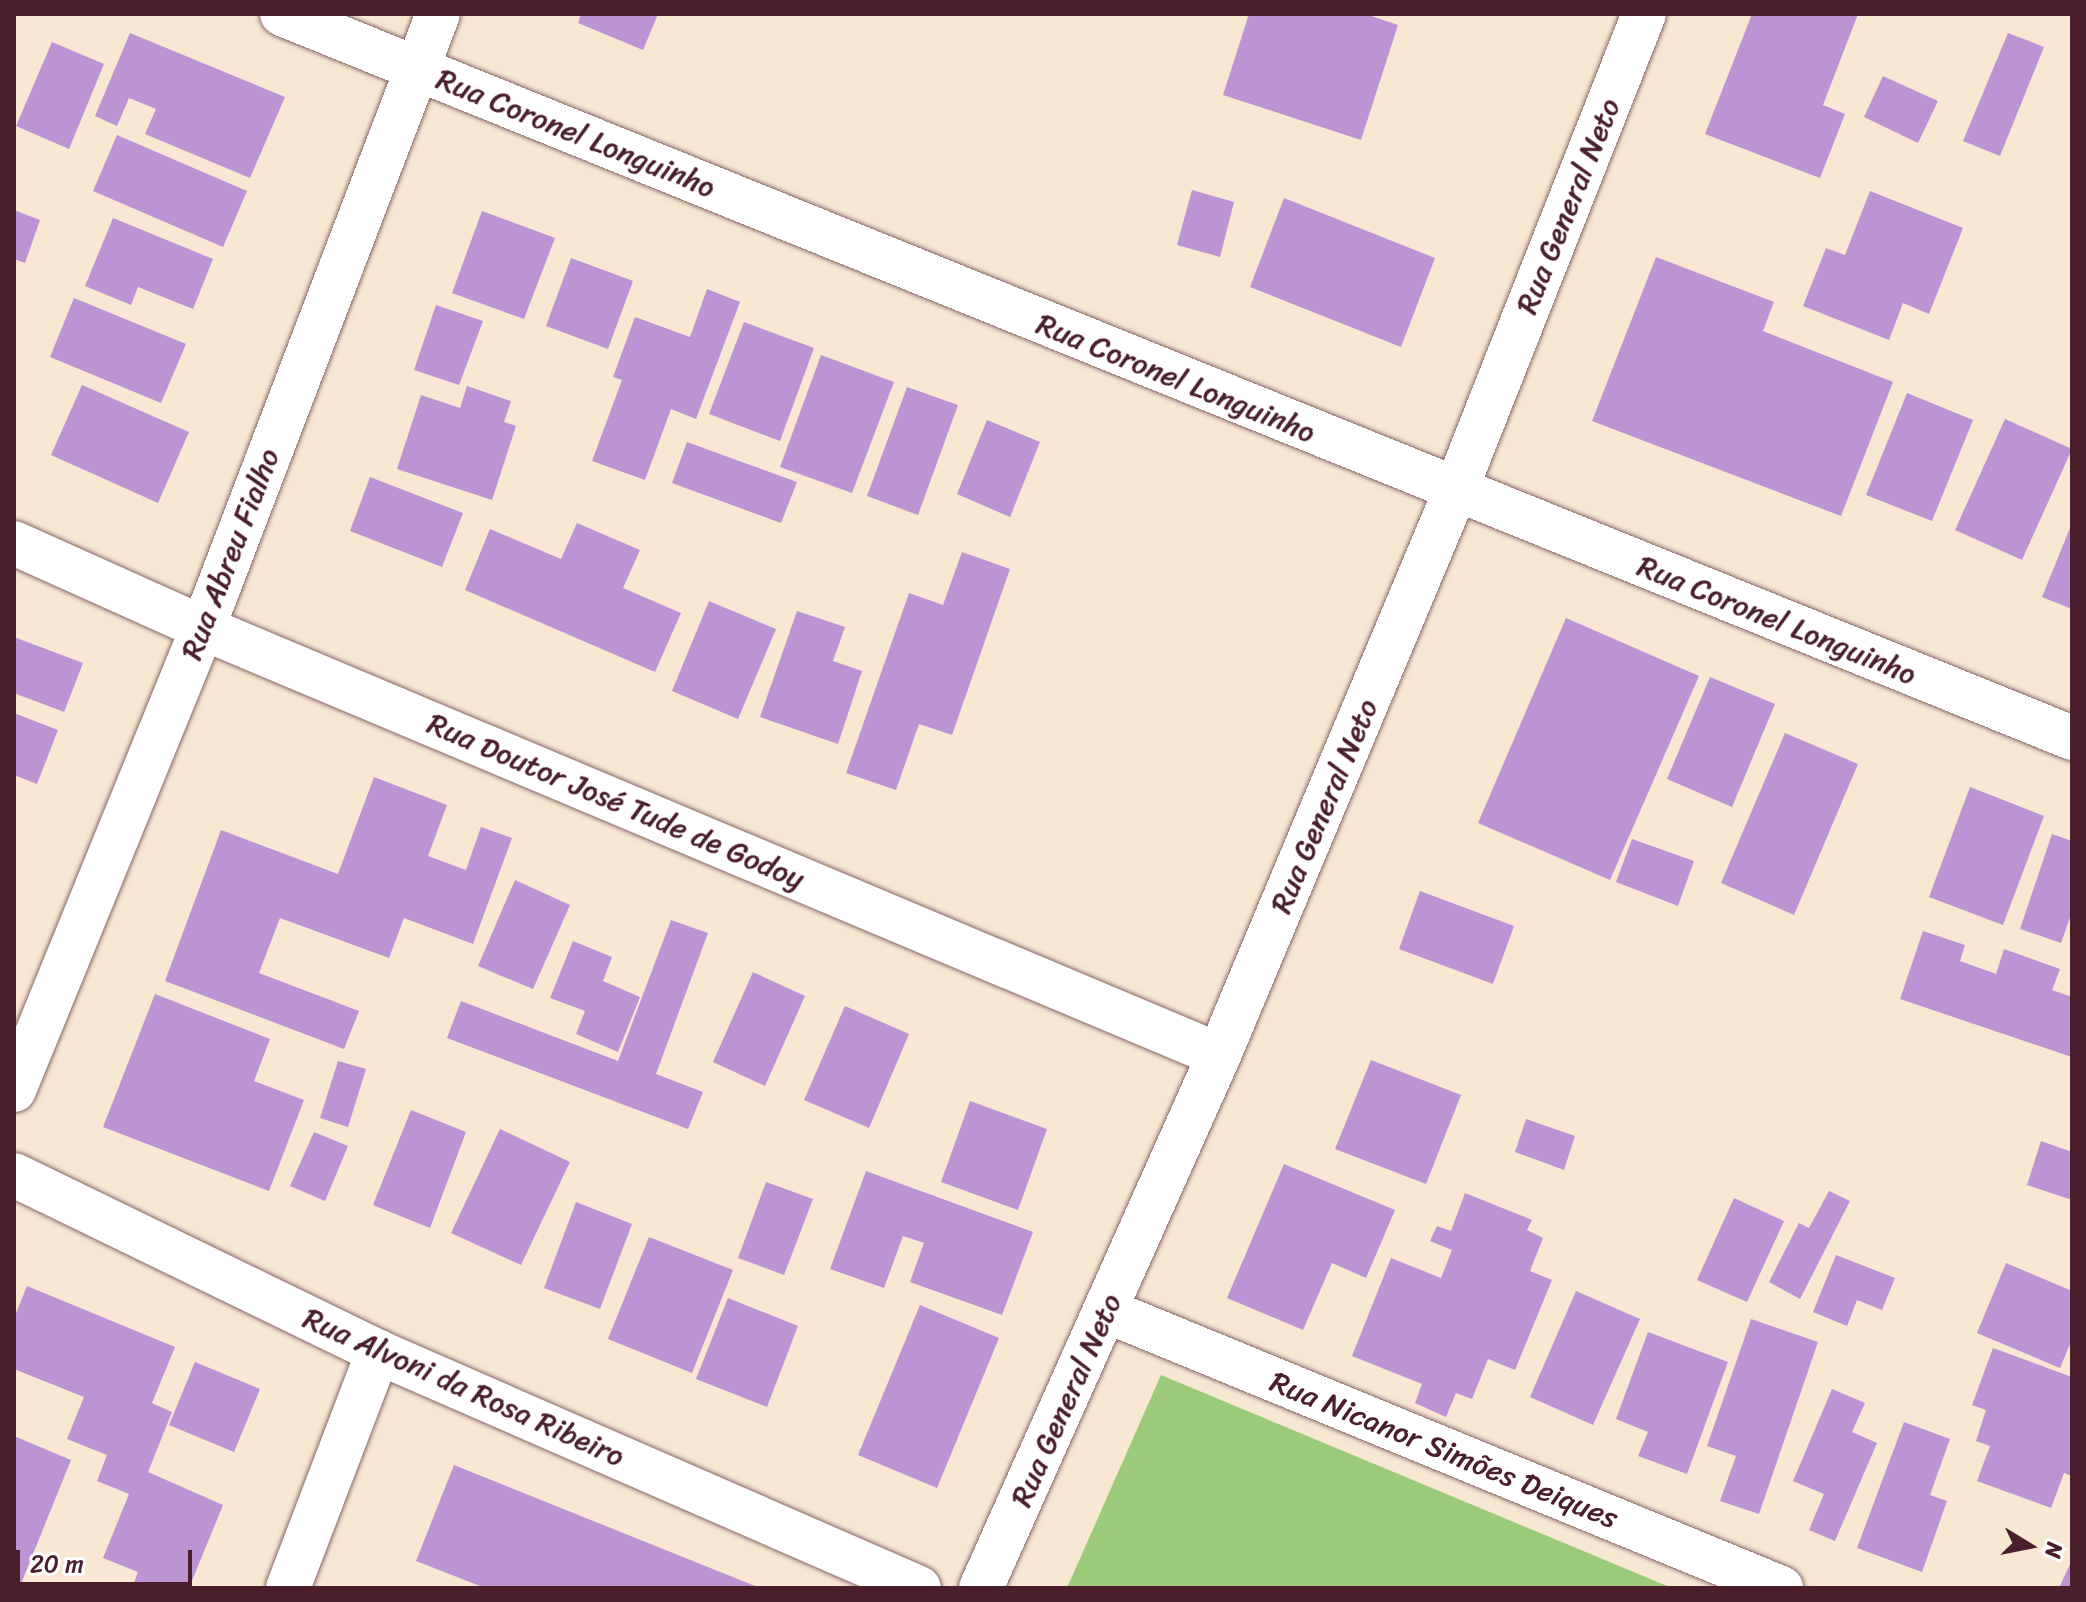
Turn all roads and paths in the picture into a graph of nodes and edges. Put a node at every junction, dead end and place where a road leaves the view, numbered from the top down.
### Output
1 (282, 14) edge
2 (438, 14) edge
3 (1644, 14) edge
4 (416, 68) junction
5 (1455, 492) junction
6 (14, 543) edge
7 (203, 628) junction
8 (2072, 738) edge
9 (1219, 1055) junction
10 (14, 1090) edge
11 (14, 1175) edge
12 (1107, 1311) junction
13 (378, 1352) junction
14 (1769, 1586) edge
15 (288, 1588) edge
16 (919, 1588) edge
17 (981, 1588) edge

1 - 4 street, Rua Coronel Longuinho
2 - 4 street, Rua Abreu Fialho
3 - 5 street, Rua General Neto
4 - 5 street, Rua Coronel Longuinho
4 - 7 street, Rua Abreu Fialho
5 - 8 street, Rua Coronel Longuinho
5 - 9 street, Rua General Neto
6 - 7 street, Rua Doutor José Tude de Godoy
7 - 9 street, Rua Doutor José Tude de Godoy
7 - 10 street, Rua Abreu Fialho
9 - 12 street, Rua General Neto
11 - 13 street, Rua Alvoni da Rosa Ribeiro
12 - 14 street, Rua Nicanor Simões Deiques
12 - 17 street, Rua General Neto
13 - 15 street
13 - 16 street, Rua Alvoni da Rosa Ribeiro

